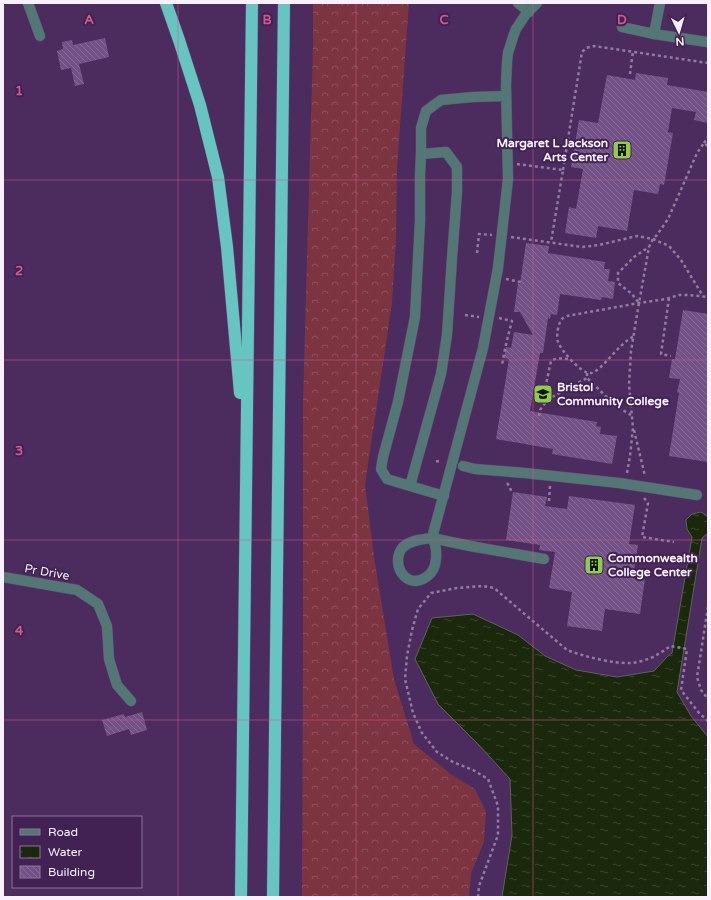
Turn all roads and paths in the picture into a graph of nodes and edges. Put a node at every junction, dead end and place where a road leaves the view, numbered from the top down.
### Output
1 (28, 3) edge
2 (166, 3) edge
3 (252, 3) edge
4 (284, 3) edge
5 (518, 3) edge
6 (537, 3) edge
7 (660, 3) edge
8 (528, 12) junction
9 (622, 28) dead end
10 (654, 34) junction
11 (40, 36) dead end
12 (707, 42) edge
13 (633, 51) junction
14 (708, 63) edge
15 (630, 74) dead end
16 (506, 96) junction
17 (708, 137) edge
18 (704, 143) junction
19 (708, 146) edge
20 (421, 154) junction
21 (508, 163) junction
22 (563, 170) junction
23 (493, 235) dead end
24 (510, 237) dead end
25 (653, 238) junction
26 (551, 242) junction
27 (649, 247) junction
28 (477, 254) dead end
29 (506, 279) dead end
30 (521, 282) dead end
31 (703, 296) junction
32 (708, 297) edge
33 (669, 298) junction
34 (639, 303) junction
35 (465, 315) dead end
36 (480, 318) dead end
37 (498, 318) dead end
38 (633, 337) junction
39 (671, 356) dead end
40 (570, 359) junction
41 (502, 366) dead end
42 (587, 373) junction
43 (588, 378) junction
44 (552, 397) junction
45 (632, 415) junction
46 (539, 416) dead end
47 (633, 428) junction
48 (463, 466) dead end
49 (552, 476) junction
50 (410, 484) junction
51 (625, 484) junction
52 (246, 489) junction
53 (645, 491) junction
54 (697, 495) dead end
55 (444, 496) junction
56 (549, 501) dead end
57 (432, 538) junction
58 (674, 542) dead end
59 (544, 559) dead end
60 (3, 577) edge
61 (708, 607) edge
62 (708, 699) edge
63 (130, 701) dead end
64 (708, 722) edge
65 (241, 897) edge
66 (274, 897) edge
67 (478, 897) edge

1 - 11 street
2 - 52 highway
3 - 52 highway
4 - 66 highway
5 - 8 street
6 - 8 street
7 - 10 street
8 - 16 street
9 - 10 street
10 - 12 street
13 - 14 path
13 - 15 path
13 - 22 path
16 - 20 street
16 - 21 street
17 - 18 path
18 - 19 path
18 - 25 path
20 - 50 street
20 - 50 street
21 - 22 path
21 - 55 street
22 - 26 path
23 - 28 path
24 - 26 path
25 - 26 path
25 - 27 path
25 - 31 path
27 - 34 path
27 - 34 path
29 - 30 path
31 - 32 path
31 - 33 path
33 - 34 path
33 - 39 path
34 - 38 path
34 - 40 path
35 - 36 path
37 - 41 path
38 - 42 path
38 - 45 path
40 - 42 path
40 - 44 path
42 - 43 path
43 - 44 path
43 - 45 path
44 - 46 path
45 - 47 path
47 - 51 path
47 - 53 path
48 - 49 street
49 - 51 street
49 - 56 path
50 - 55 street
51 - 53 street
52 - 65 highway
53 - 54 street
53 - 58 path
55 - 57 street
57 - 57 street
57 - 59 street
60 - 63 street, Pr Drive
61 - 62 path
64 - 67 path

